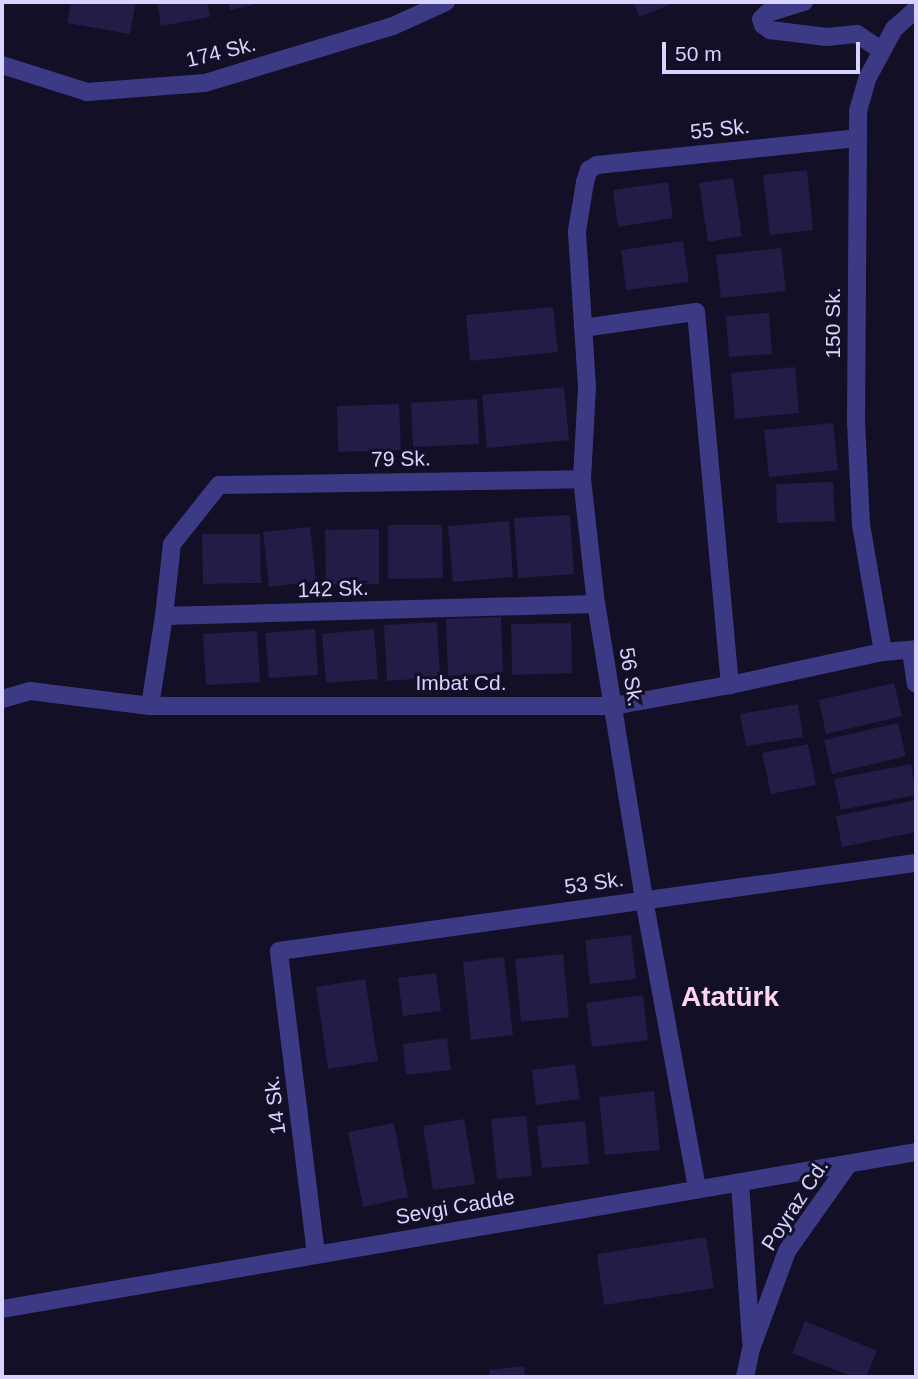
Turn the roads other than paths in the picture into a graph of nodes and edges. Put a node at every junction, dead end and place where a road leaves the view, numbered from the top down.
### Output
1 (446, 2) edge
2 (804, 2) edge
3 (916, 9) edge
4 (916, 24) edge
5 (894, 29) junction
6 (882, 51) junction
7 (2, 65) edge
8 (857, 138) junction
9 (589, 170) joint
10 (583, 328) junction
11 (582, 479) junction
12 (596, 604) junction
13 (164, 616) junction
14 (914, 649) edge
15 (883, 652) junction
16 (916, 684) edge
17 (730, 685) junction
18 (2, 699) edge
19 (150, 706) junction
20 (613, 706) junction
21 (916, 863) edge
22 (644, 899) junction
23 (279, 951) joint
24 (916, 1152) edge
25 (848, 1166) junction
26 (740, 1183) junction
27 (697, 1188) junction
28 (316, 1254) junction
29 (2, 1309) edge
30 (751, 1349) junction
31 (745, 1377) edge

1 - 7 street, 174 Sk.
2 - 6 street
3 - 5 street, 150 Sk.
4 - 5 street
5 - 6 street, 150 Sk.
6 - 8 street, 150 Sk.
8 - 9 street, 55 Sk.
8 - 15 street, 150 Sk.
9 - 10 street, 56 Sk.
10 - 11 street, 56 Sk.
10 - 17 street
11 - 12 street, 56 Sk.
11 - 13 street, 79 Sk.
12 - 13 street, 142 Sk.
12 - 20 street, 56 Sk.
13 - 19 street
14 - 15 street, Imbat Cd.
14 - 16 street
15 - 17 street, Imbat Cd.
17 - 20 street, Imbat Cd.
18 - 19 street, Imbat Cd.
19 - 20 street, Imbat Cd.
20 - 22 street, 56 Sk.
21 - 22 street, 53 Sk.
22 - 23 street, 53 Sk.
22 - 27 street, 56 Sk.
23 - 28 street, 14 Sk.
24 - 25 street, Sevgi Cadde
25 - 26 street, Sevgi Cadde
25 - 30 street, Poyraz Cd.
26 - 27 street, Sevgi Cadde
26 - 30 street, Poyraz Cd.
27 - 28 street, Sevgi Cadde
28 - 29 street, Sevgi Cadde
30 - 31 street, Poyraz Cd.

